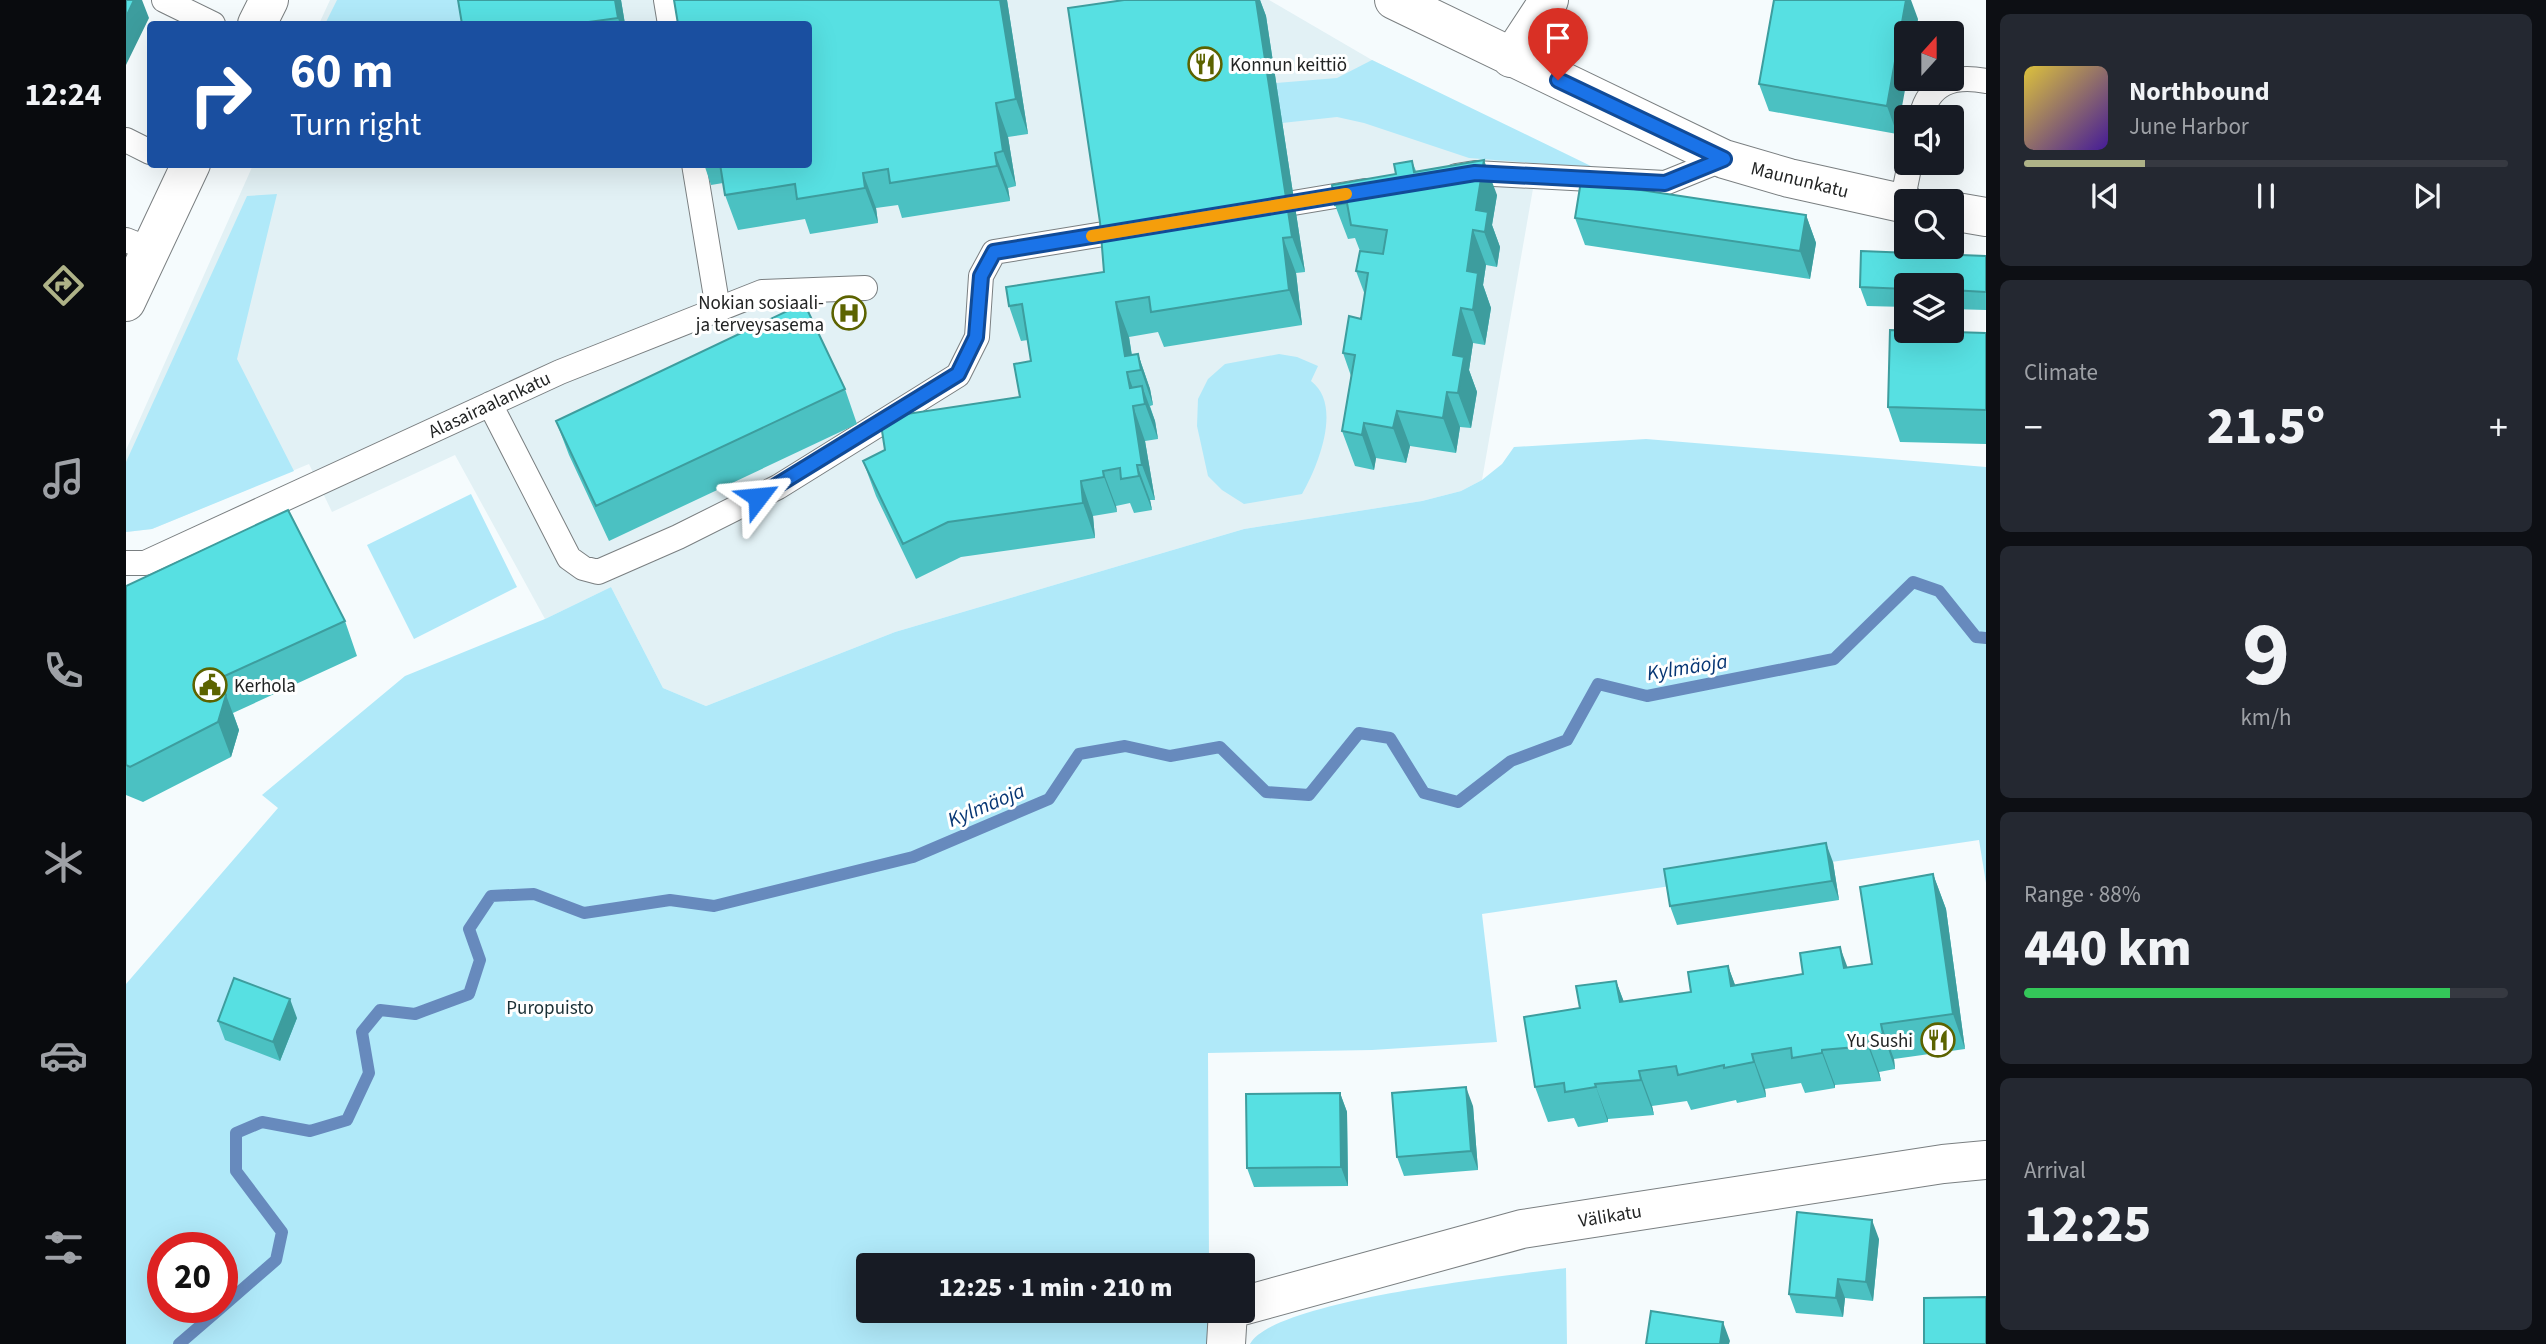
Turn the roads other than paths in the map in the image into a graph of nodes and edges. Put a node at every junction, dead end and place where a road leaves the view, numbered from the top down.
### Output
1 (164, 0) edge
2 (269, 0) edge
3 (666, 0) edge
4 (1394, 0) edge
5 (1549, 0) edge
6 (207, 21) edge
7 (258, 21) edge
8 (670, 21) edge
9 (1511, 58) junction
10 (1986, 81) edge
11 (1927, 105) edge
12 (126, 140) edge
13 (147, 150) edge
14 (1724, 159) junction
15 (184, 168) edge
16 (695, 168) edge
17 (1435, 180) edge
18 (1395, 186) edge
19 (1894, 201) edge
20 (1234, 212) edge
21 (1964, 213) edge
22 (1986, 217) edge
23 (1154, 226) edge
24 (138, 245) edge
25 (865, 288) dead end
26 (126, 302) edge
27 (718, 309) junction
28 (490, 404) junction
29 (126, 563) edge
30 (1986, 1160) edge
31 (1255, 1302) edge
32 (1227, 1323) edge
33 (1226, 1344) edge

1 - 6 lane
2 - 7 street
3 - 8 lane
4 - 9 street, Maununkatu
5 - 9 street
9 - 14 street, Maununkatu
10 - 11 lane
12 - 13 lane
14 - 17 lane
14 - 19 street, Maununkatu
15 - 24 street
16 - 27 lane
18 - 20 lane
21 - 22 street
23 - 28 lane
24 - 26 street
25 - 27 lane, Alasairaalankatu
27 - 28 lane, Alasairaalankatu
28 - 29 lane, Alasairaalankatu
30 - 31 street, Välikatu
32 - 33 street

